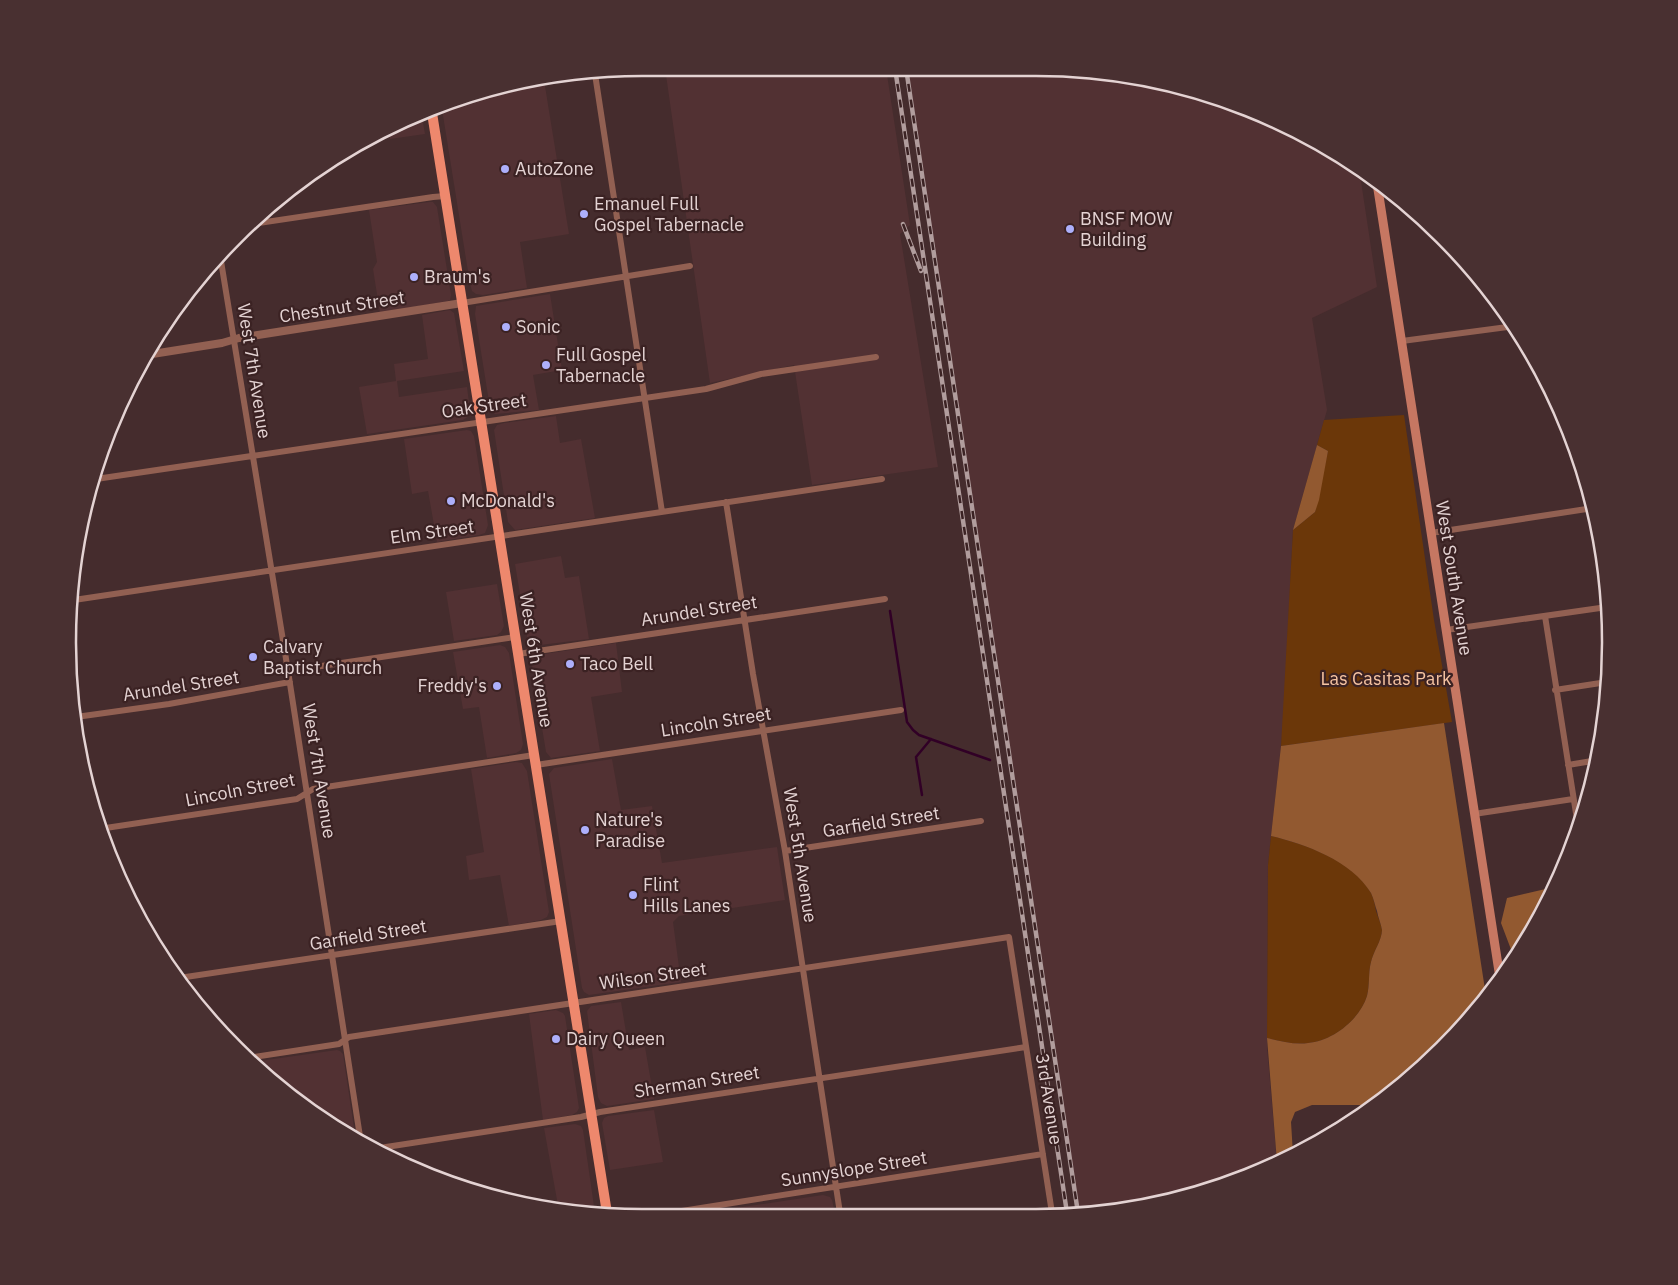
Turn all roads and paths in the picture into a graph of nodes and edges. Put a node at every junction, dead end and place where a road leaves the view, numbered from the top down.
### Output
1 (596, 78) edge
2 (433, 116) edge
3 (1378, 192) edge
4 (445, 196) junction
5 (263, 222) edge
6 (222, 264) edge
7 (690, 266) dead end
8 (625, 277) junction
9 (462, 303) junction
10 (1505, 327) edge
11 (234, 340) junction
12 (1402, 341) junction
13 (155, 354) edge
14 (876, 357) dead end
15 (644, 398) junction
16 (480, 421) junction
17 (252, 455) junction
18 (101, 478) edge
19 (882, 479) dead end
20 (726, 502) junction
21 (1585, 509) edge
22 (662, 512) junction
23 (1431, 533) junction
24 (500, 537) junction
25 (272, 570) junction
26 (78, 599) edge
27 (885, 599) dead end
28 (1601, 609) edge
29 (1544, 616) junction
30 (745, 620) junction
31 (1446, 630) junction
32 (515, 638) junction
33 (518, 654) junction
34 (288, 671) junction
35 (290, 682) junction
36 (1601, 683) edge
37 (1555, 690) junction
38 (901, 710) dead end
39 (81, 716) edge
40 (764, 730) junction
41 (535, 760) junction
42 (1589, 762) edge
43 (1568, 765) junction
44 (307, 792) junction
45 (1573, 799) junction
46 (1575, 812) edge
47 (1474, 814) junction
48 (981, 821) dead end
49 (107, 828) edge
50 (785, 851) junction
51 (561, 921) junction
52 (332, 956) junction
53 (1498, 968) edge
54 (803, 969) junction
55 (186, 977) edge
56 (1017, 992) joint
57 (574, 1003) junction
58 (345, 1039) junction
59 (1026, 1047) junction
60 (257, 1057) edge
61 (819, 1078) junction
62 (591, 1114) junction
63 (360, 1134) edge
64 (386, 1147) edge
65 (1043, 1154) junction
66 (836, 1187) junction
67 (606, 1208) edge
68 (689, 1209) edge
69 (839, 1209) edge
70 (1052, 1209) edge

1 - 8 street
2 - 4 main road, West 6th Avenue
3 - 12 main road, West South Avenue
4 - 5 street
4 - 9 main road, West 6th Avenue
6 - 11 street, West 7th Avenue
7 - 8 street, Chestnut Street
8 - 9 street, Chestnut Street
8 - 15 street
9 - 11 street, Chestnut Street
9 - 16 main road, West 6th Avenue
10 - 12 street
11 - 13 street, Chestnut Street
11 - 17 street, West 7th Avenue
12 - 23 main road, West South Avenue
14 - 15 street, Oak Street
15 - 16 street, Oak Street
15 - 22 street
16 - 17 street, Oak Street
16 - 24 main road, West 6th Avenue
17 - 18 street, Oak Street
17 - 25 street, West 7th Avenue
19 - 20 street, Elm Street
20 - 22 street, Elm Street
20 - 30 street, West 5th Avenue
21 - 23 street
22 - 24 street, Elm Street
23 - 31 main road, West South Avenue
24 - 25 street, Elm Street
24 - 32 main road, West 6th Avenue
25 - 26 street, Elm Street
25 - 34 street, West 7th Avenue
27 - 30 street, Arundel Street
28 - 29 street
29 - 31 street
29 - 37 street
30 - 33 street, Arundel Street
30 - 40 street, West 5th Avenue
31 - 47 main road, West South Avenue
32 - 33 main road, West 6th Avenue
32 - 34 street
33 - 41 main road, West 6th Avenue
34 - 35 street, West 7th Avenue
35 - 39 street, Arundel Street
35 - 44 street, West 7th Avenue
36 - 37 street
37 - 43 street
38 - 40 street, Lincoln Street
40 - 41 street, Lincoln Street
40 - 50 street, West 5th Avenue
41 - 44 street, Lincoln Street
41 - 51 main road, West 6th Avenue
42 - 43 street
43 - 45 street
44 - 49 street, Lincoln Street
44 - 52 street, West 7th Avenue
45 - 46 street
45 - 47 street
47 - 53 main road, West South Avenue
48 - 50 street, Garfield Street
50 - 54 street, West 5th Avenue
51 - 52 street, Garfield Street
51 - 57 main road, West 6th Avenue
52 - 55 street, Garfield Street
52 - 58 street, West 7th Avenue
54 - 56 street, Wilson Street
54 - 57 street, Wilson Street
54 - 61 street, West 5th Avenue
56 - 59 street, 3rd Avenue
57 - 58 street, Wilson Street
57 - 62 main road, West 6th Avenue
58 - 60 street, Wilson Street
58 - 63 street, West 7th Avenue
59 - 61 street, Sherman Street
59 - 65 street, 3rd Avenue
61 - 62 street, Sherman Street
61 - 66 street, West 5th Avenue
62 - 64 street, Sherman Street
62 - 67 main road, West 6th Avenue
65 - 66 street, Sunnyslope Street
65 - 70 street, 3rd Avenue
66 - 68 street, Sunnyslope Street
66 - 69 street, West 5th Avenue

